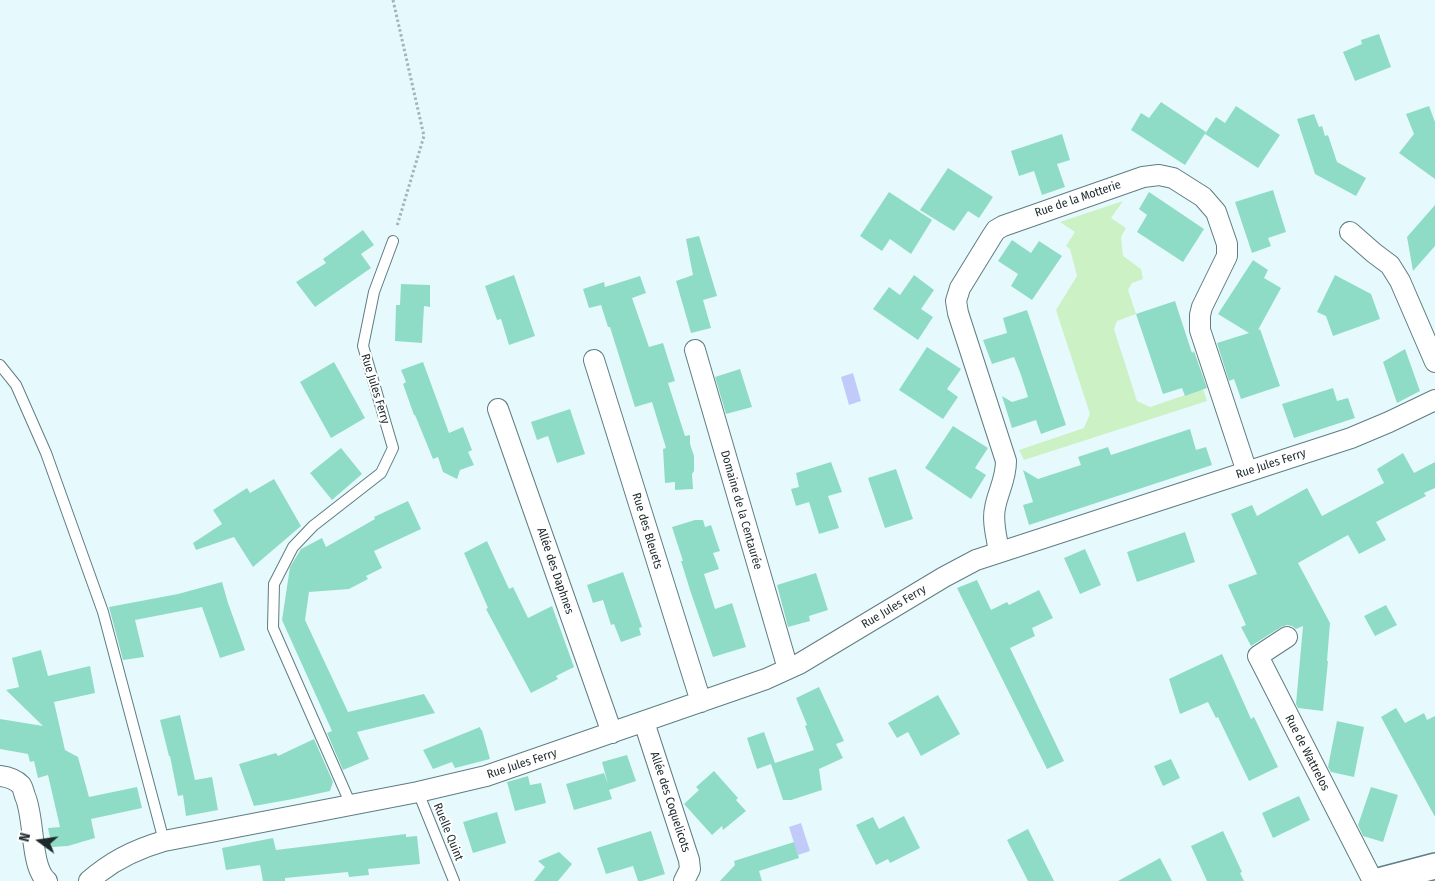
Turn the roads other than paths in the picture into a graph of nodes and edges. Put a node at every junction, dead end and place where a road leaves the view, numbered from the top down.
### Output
1 (1350, 232) dead end
2 (393, 241) road end
3 (695, 350) dead end
4 (594, 360) dead end
5 (1435, 362) edge
6 (0, 365) edge
7 (1435, 400) edge
8 (498, 409) dead end
9 (1246, 472) junction
10 (1000, 552) junction
11 (1288, 637) dead end
12 (788, 669) junction
13 (701, 702) junction
14 (644, 722) junction
15 (612, 733) junction
16 (0, 776) edge
17 (418, 792) junction
18 (351, 805) junction
19 (164, 841) junction
20 (1435, 866) edge
21 (47, 881) edge
22 (89, 881) edge
23 (454, 881) edge
24 (684, 881) edge
25 (1373, 881) edge
26 (1378, 881) edge

1 - 5 street
2 - 18 lane, Rue Jules Ferry
3 - 12 street, Domaine de la Centaurée
4 - 13 street, Rue des Bleuets
6 - 19 lane
7 - 9 street, Rue Jules Ferry
8 - 15 street, Allée des Daphnes
9 - 10 street, Rue Jules Ferry
9 - 10 street, Rue de la Motterie
10 - 12 street, Rue Jules Ferry
11 - 25 street, Rue de Wattrelos
12 - 13 street, Rue Jules Ferry
13 - 14 street, Rue Jules Ferry
14 - 15 street, Rue Jules Ferry
14 - 24 street, Allée des Coquelicots
15 - 17 street, Rue Jules Ferry
16 - 21 street
17 - 18 street, Rue Jules Ferry
17 - 23 lane, Ruelle Quint
18 - 19 street, Rue Jules Ferry
19 - 22 street, Rue Jules Ferry
20 - 26 street

